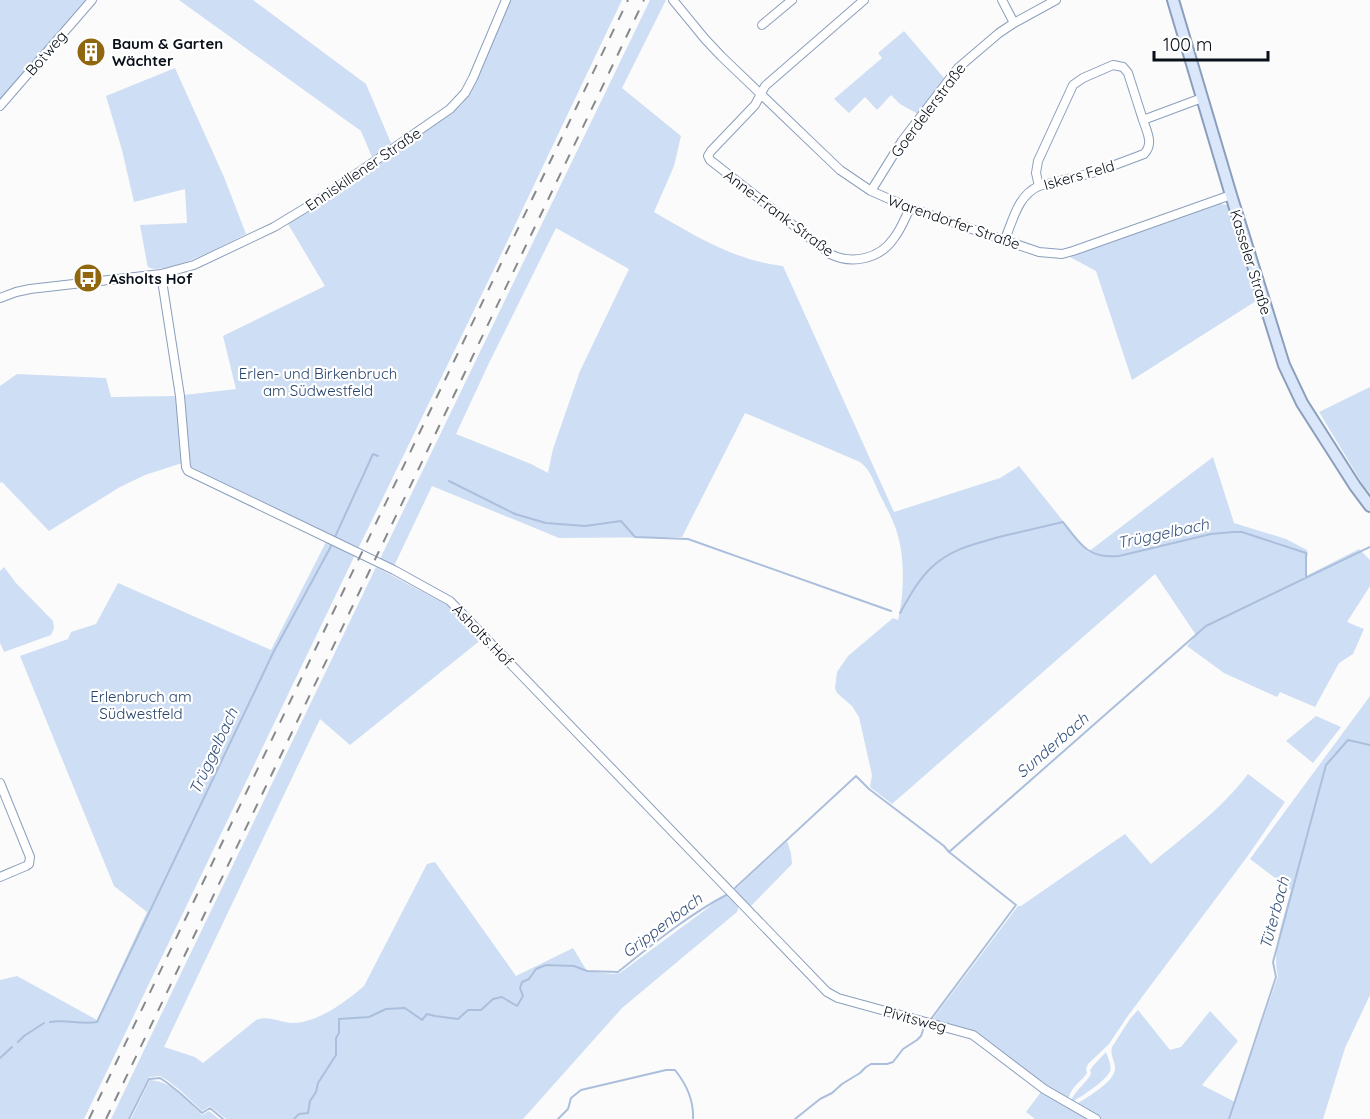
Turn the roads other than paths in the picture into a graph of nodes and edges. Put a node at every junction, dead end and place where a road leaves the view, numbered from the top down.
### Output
1 (92, 0) edge
2 (506, 0) edge
3 (673, 0) edge
4 (792, 0) edge
5 (864, 0) edge
6 (1002, 0) edge
7 (1056, 0) edge
8 (1173, 0) edge
9 (1014, 23) junction
10 (762, 25) dead end
11 (760, 95) junction
12 (1202, 98) junction
13 (0, 106) edge
14 (1143, 120) junction
15 (1039, 186) junction
16 (870, 191) junction
17 (1231, 195) junction
18 (910, 208) junction
19 (1005, 239) junction
20 (161, 274) junction
21 (0, 298) edge
22 (1370, 506) edge
23 (0, 783) edge
24 (0, 877) edge
25 (747, 908) joint
26 (1096, 1119) edge

1 - 13 street, Botweg
2 - 20 street, Enniskillener Straße
3 - 11 street, Warendorfer Straße
4 - 10 street
5 - 11 street
6 - 9 street
7 - 9 street, Goerdelerstraße
8 - 12 street, Kasseler Straße
9 - 16 street, Goerdelerstraße
11 - 16 street, Warendorfer Straße
11 - 18 street, Anne-Frank-Straße
12 - 14 street
12 - 17 street, Kasseler Straße
14 - 15 street, Iskers Feld
14 - 15 street, Iskers Feld
15 - 19 street, Iskers Feld
16 - 18 street, Warendorfer Straße
17 - 19 street, Warendorfer Straße
17 - 22 street, Kasseler Straße
18 - 19 street, Warendorfer Straße
20 - 21 street, Enniskillener Straße
20 - 25 street, Asholts Hof
23 - 24 street
25 - 26 street, Pivitsweg

